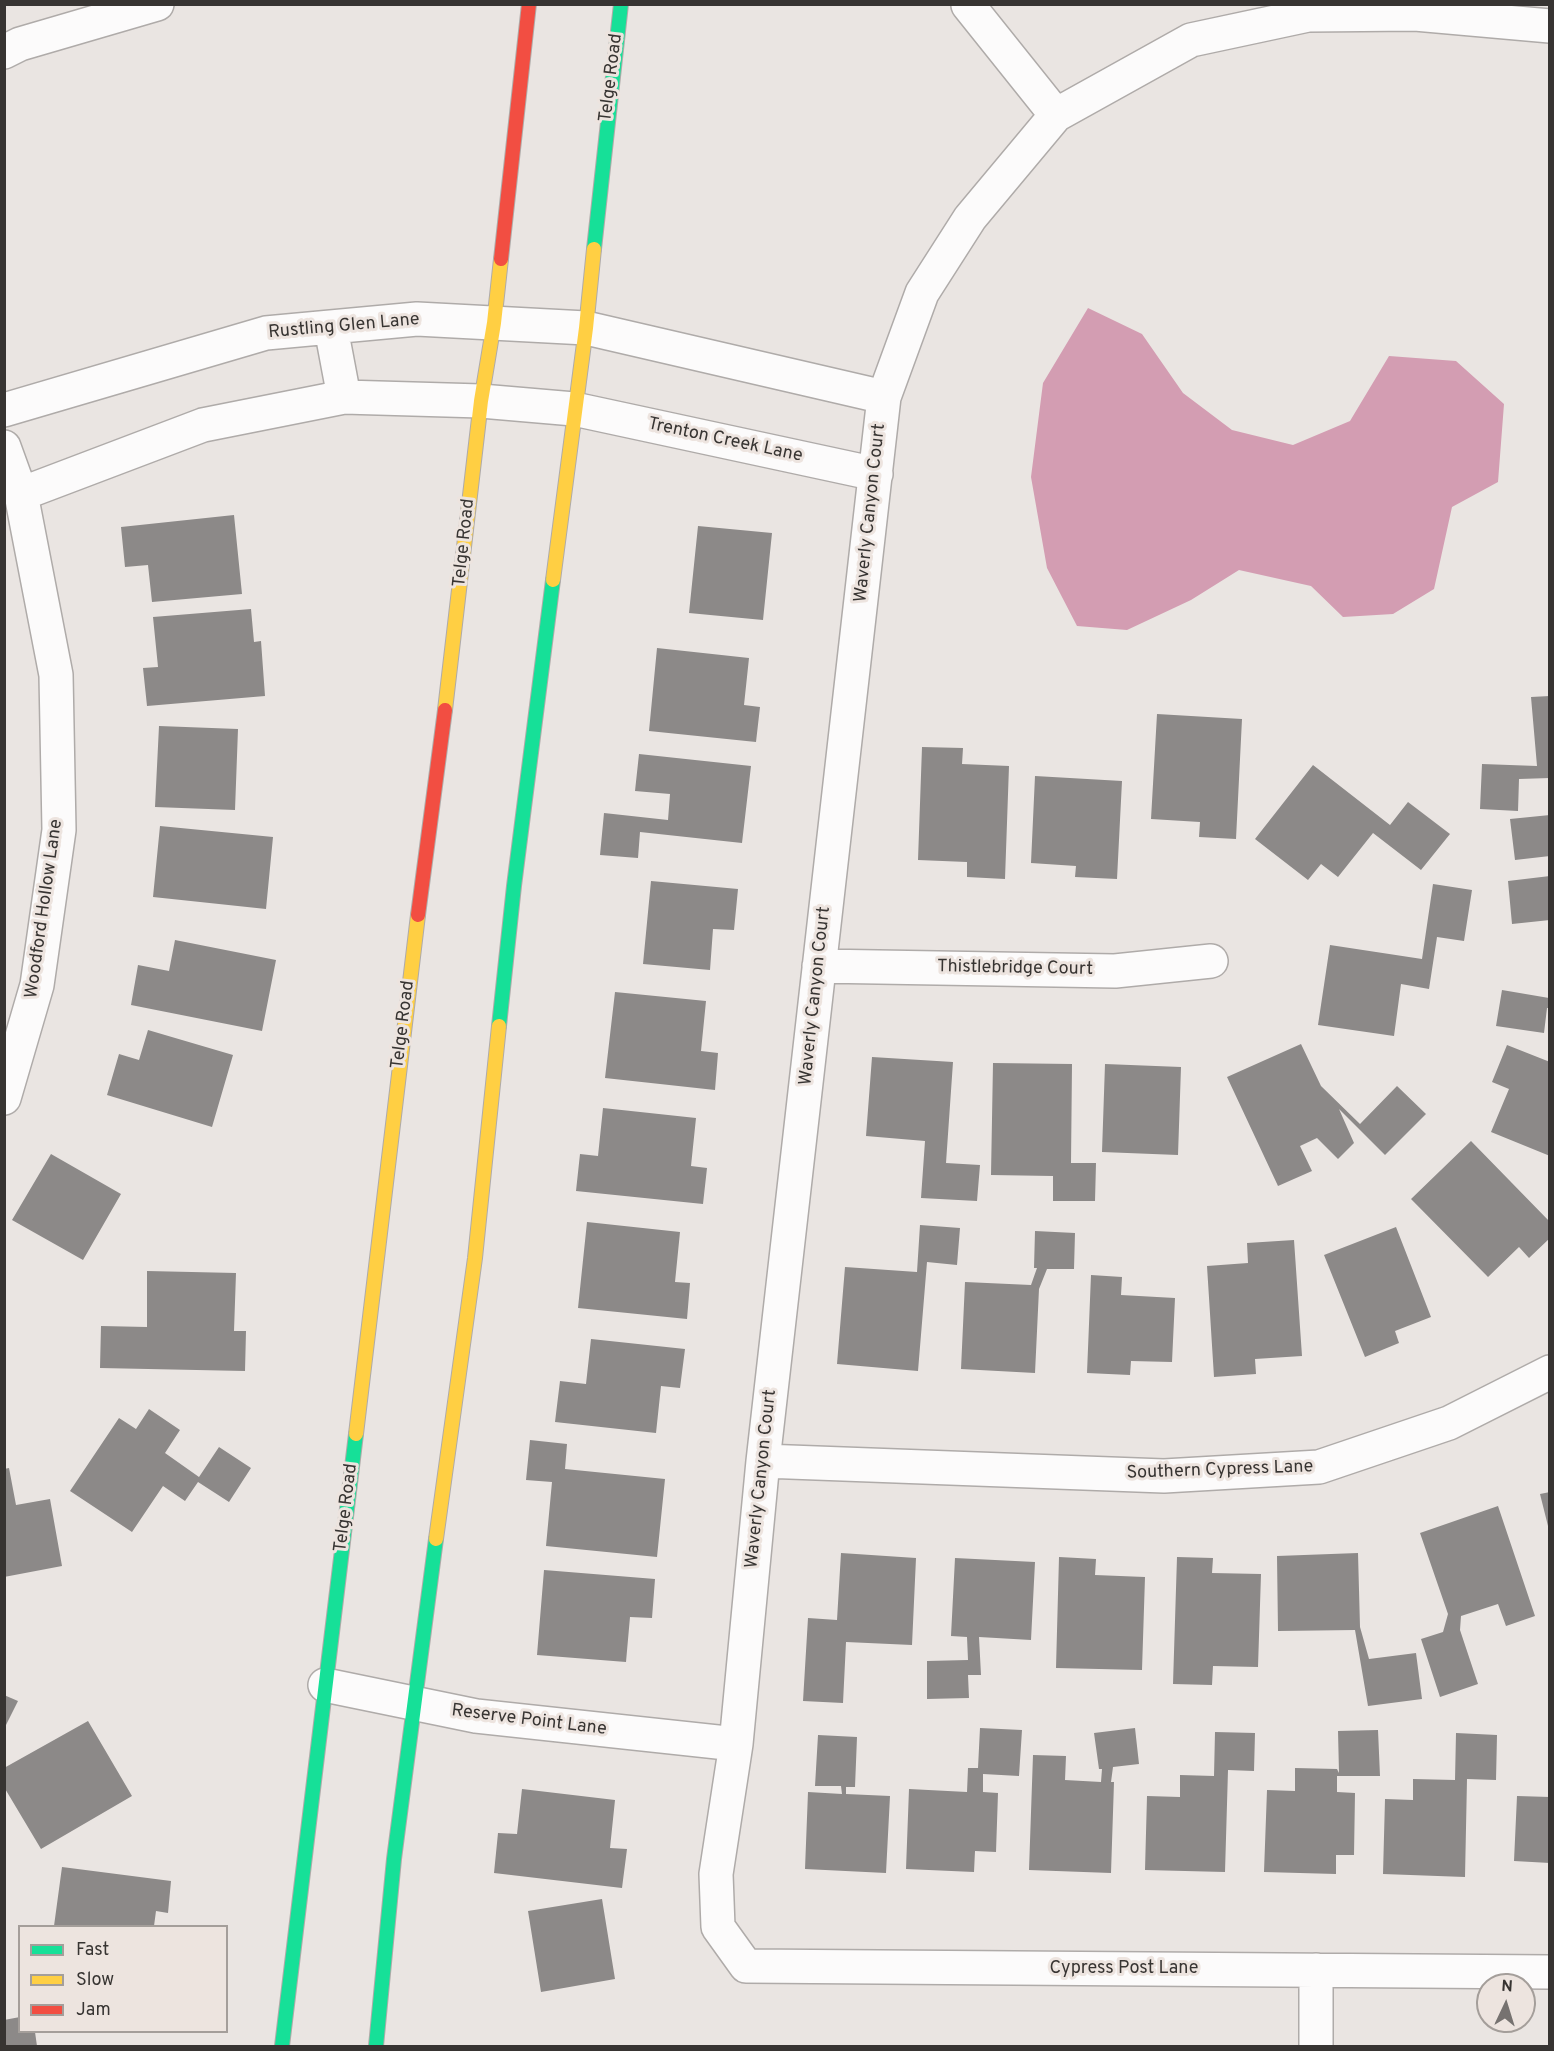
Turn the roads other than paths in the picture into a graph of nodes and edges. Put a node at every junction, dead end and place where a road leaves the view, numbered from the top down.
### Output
1 (157, 4) edge
2 (529, 4) edge
3 (621, 4) edge
4 (968, 5) edge
5 (1550, 26) edge
6 (4, 52) edge
7 (1056, 115) junction
8 (494, 323) junction
9 (331, 328) junction
10 (586, 328) junction
11 (344, 397) junction
12 (884, 397) junction
13 (481, 401) junction
14 (574, 409) junction
15 (4, 410) edge
16 (10, 471) edge
17 (876, 474) junction
18 (1211, 961) dead end
19 (819, 966) junction
20 (4, 1098) edge
21 (1550, 1372) edge
22 (763, 1461) junction
23 (325, 1685) junction
24 (413, 1705) junction
25 (736, 1744) junction
26 (718, 1928) joint
27 (1316, 1970) junction
28 (1550, 1972) edge
29 (282, 2046) edge
30 (376, 2046) edge
31 (1316, 2046) edge

1 - 6 street
2 - 8 main road, Telge Road
3 - 10 main road, Telge Road
4 - 7 street
5 - 7 street
7 - 12 street, Waverly Canyon Court
8 - 9 street, Rustling Glen Lane
8 - 10 street, Rustling Glen Lane
8 - 13 main road, Telge Road
9 - 11 street
9 - 15 street, Rustling Glen Lane
10 - 12 street
10 - 14 main road, Telge Road
11 - 13 street
11 - 16 street
12 - 17 street, Waverly Canyon Court
13 - 14 street
13 - 23 main road, Telge Road
14 - 17 street, Trenton Creek Lane
14 - 24 main road, Telge Road
16 - 20 street, Woodford Hollow Lane
17 - 19 street, Waverly Canyon Court
18 - 19 street, Thistlebridge Court
19 - 22 street, Waverly Canyon Court
21 - 22 street, Southern Cypress Lane
22 - 25 street, Waverly Canyon Court
23 - 24 street, Reserve Point Lane
23 - 29 main road, Telge Road
24 - 25 street, Reserve Point Lane
24 - 30 main road, Telge Road
25 - 26 street, Waverly Canyon Court
26 - 27 street, Cypress Post Lane
27 - 28 street, Cypress Post Lane
27 - 31 street

